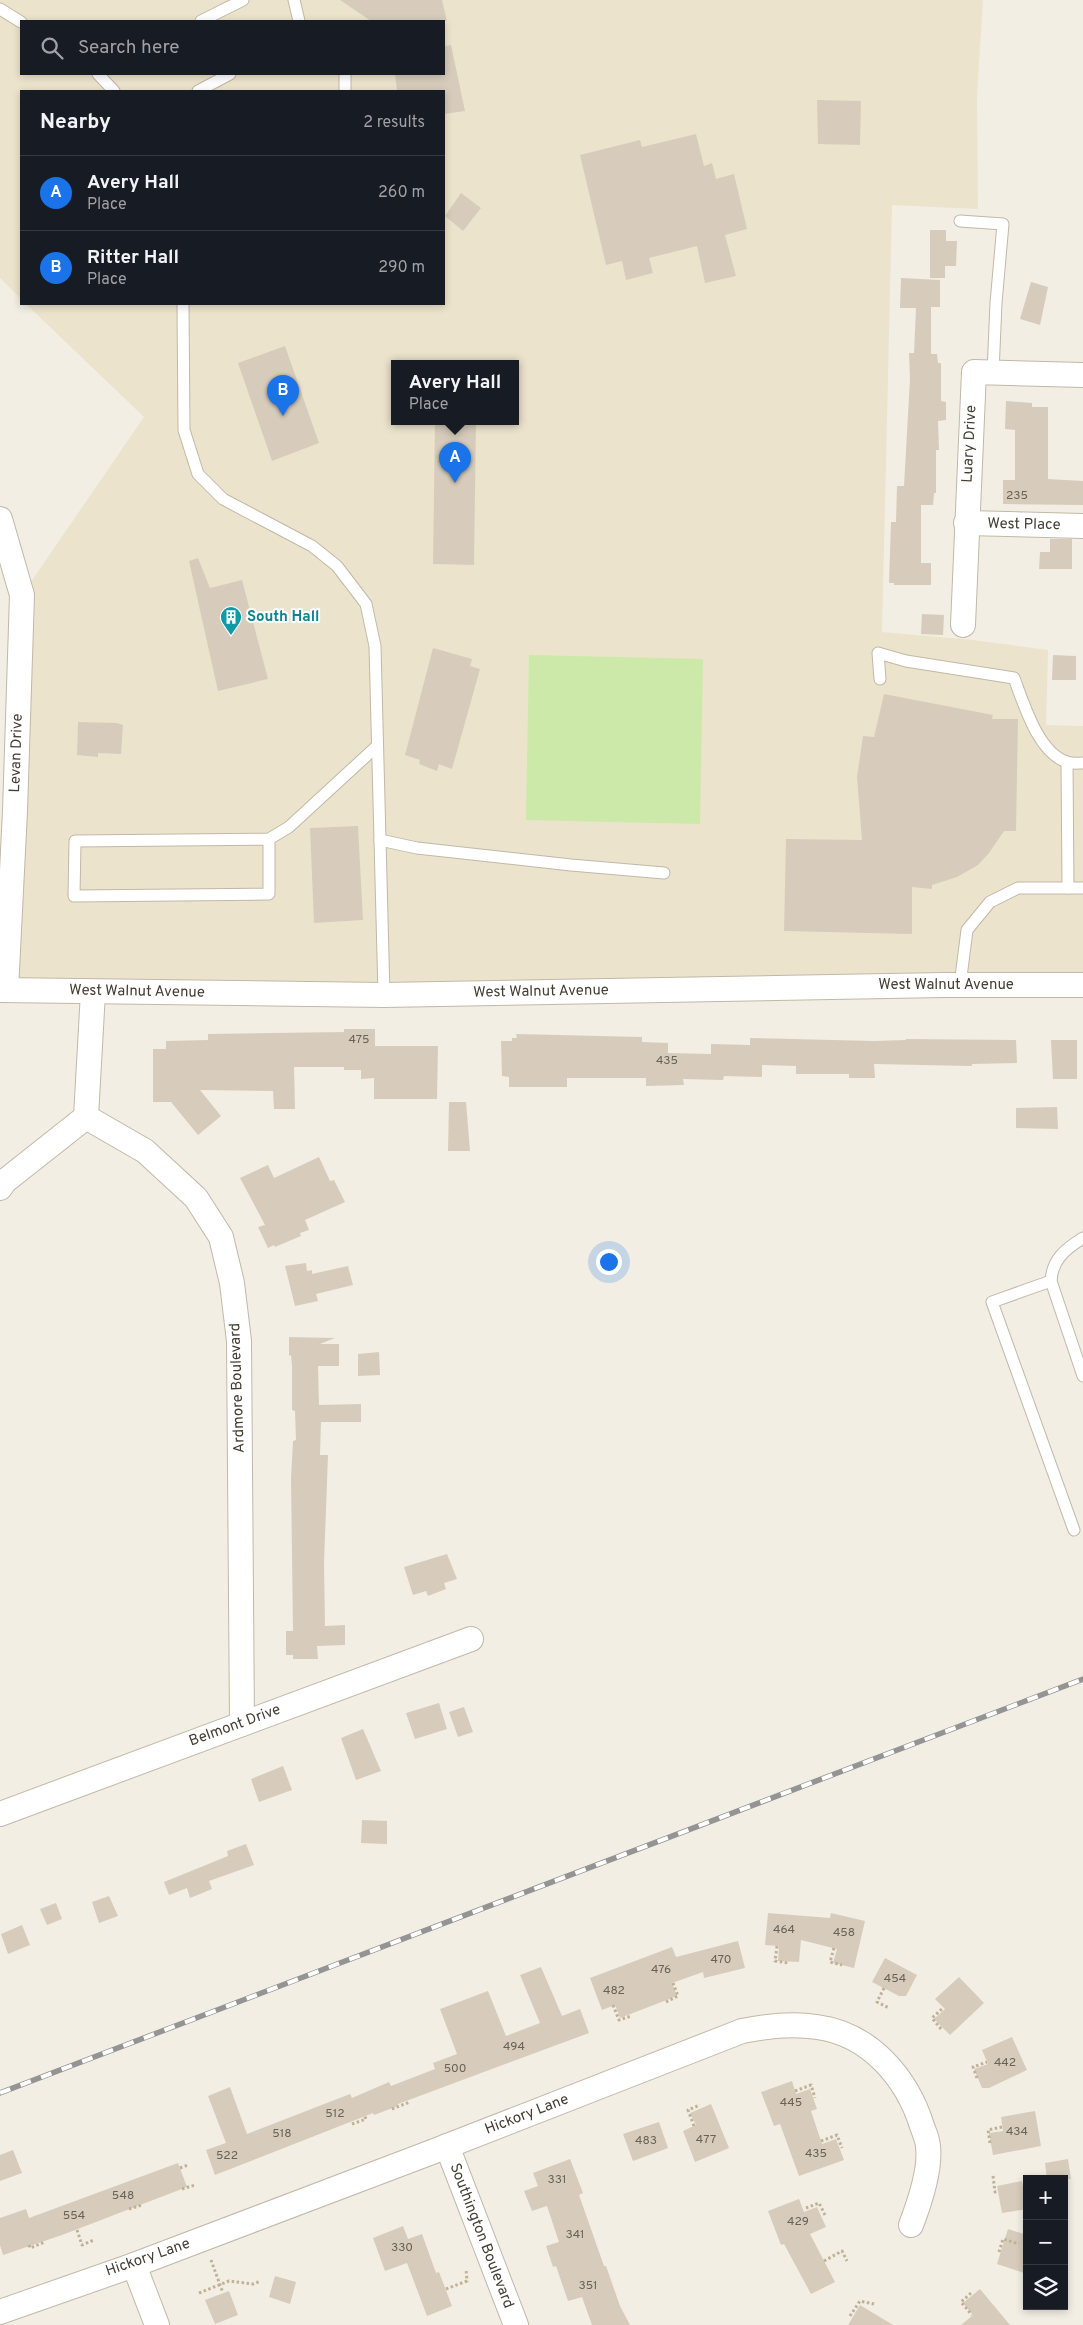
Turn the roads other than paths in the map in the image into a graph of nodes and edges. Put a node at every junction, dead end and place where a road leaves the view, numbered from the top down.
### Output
1 (242, 0) edge
2 (294, 0) edge
3 (0, 9) edge
4 (202, 20) edge
5 (299, 20) edge
6 (20, 21) edge
7 (99, 75) edge
8 (228, 75) edge
9 (345, 75) edge
10 (113, 90) edge
11 (200, 90) edge
12 (345, 90) edge
13 (960, 221) dead end
14 (183, 305) edge
15 (993, 373) junction
16 (1083, 375) edge
17 (0, 519) edge
18 (966, 523) junction
19 (1083, 526) edge
20 (963, 625) dead end
21 (880, 679) dead end
22 (377, 746) junction
23 (1067, 762) junction
24 (1083, 763) edge
25 (270, 839) junction
26 (380, 840) junction
27 (664, 873) dead end
28 (1068, 888) junction
29 (1083, 888) edge
30 (960, 985) junction
31 (1083, 985) edge
32 (3, 990) edge
33 (93, 992) junction
34 (384, 995) junction
35 (86, 1117) junction
36 (0, 1188) edge
37 (1083, 1238) edge
38 (1051, 1282) junction
39 (1083, 1376) edge
40 (1074, 1530) dead end
41 (471, 1639) dead end
42 (242, 1724) junction
43 (0, 1814) edge
44 (447, 2146) junction
45 (911, 2225) dead end
46 (134, 2265) junction
47 (0, 2312) edge
48 (158, 2325) edge
49 (516, 2325) edge

1 - 4 lane
2 - 5 lane
3 - 6 lane
7 - 10 lane
8 - 11 lane
9 - 12 lane
13 - 15 lane
14 - 22 lane
15 - 16 street, Luary Drive
15 - 18 street, Luary Drive
17 - 32 street, Levan Drive
18 - 19 street, West Place
18 - 20 street, Luary Drive
21 - 23 lane
22 - 25 lane
22 - 26 lane
23 - 24 lane
23 - 28 lane
25 - 25 lane
26 - 27 lane
26 - 34 lane
28 - 29 lane
28 - 30 lane
30 - 31 street, West Walnut Avenue
30 - 34 street, West Walnut Avenue
32 - 33 street, West Walnut Avenue
33 - 34 street, West Walnut Avenue
33 - 35 street
35 - 36 street
35 - 42 street, Ardmore Boulevard
37 - 38 lane
38 - 39 lane
38 - 40 lane
41 - 42 street, Belmont Drive
42 - 43 street, Belmont Drive
44 - 45 street, Hickory Lane
44 - 46 street, Hickory Lane
44 - 49 street, Southington Boulevard
46 - 47 street, Hickory Lane
46 - 48 street

